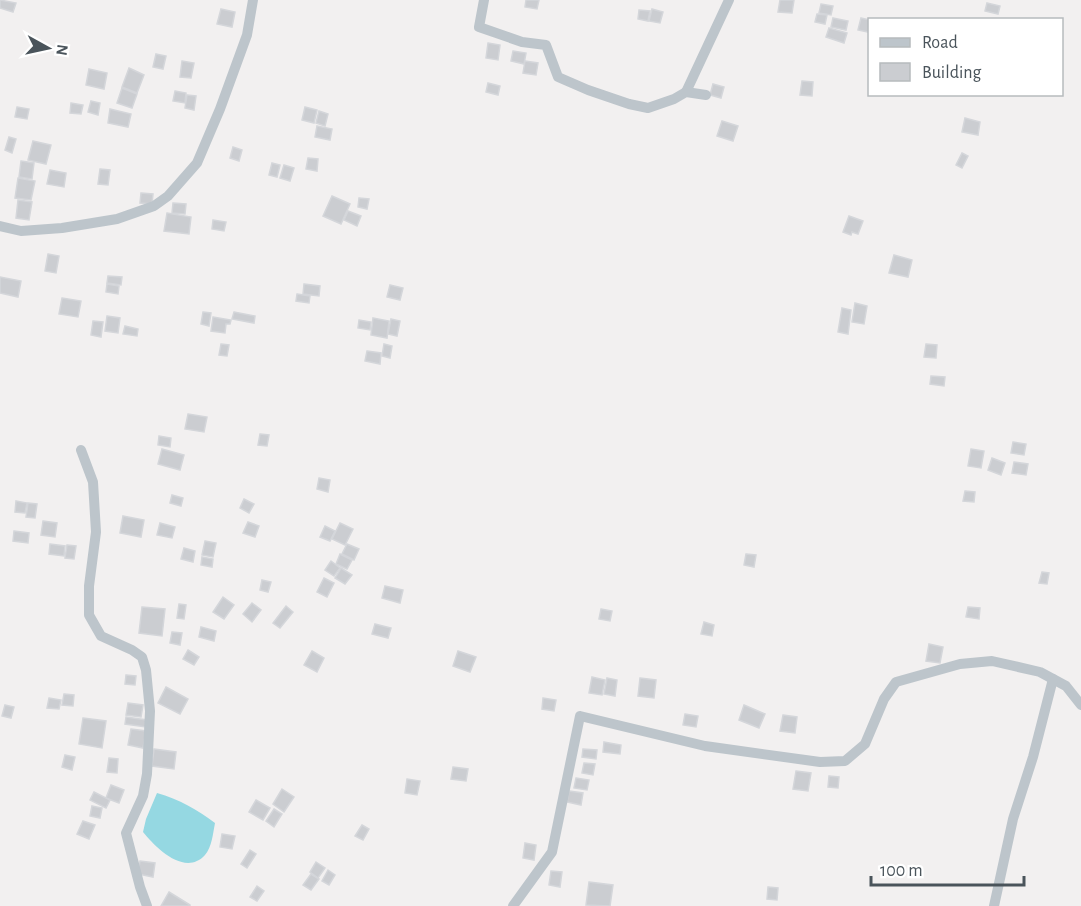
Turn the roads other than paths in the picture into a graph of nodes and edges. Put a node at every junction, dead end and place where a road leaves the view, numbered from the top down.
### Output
1 (253, 0) edge
2 (484, 0) edge
3 (729, 0) edge
4 (686, 92) junction
5 (706, 95) dead end
6 (0, 226) edge
7 (81, 450) dead end
8 (1053, 679) junction
9 (1081, 705) edge
10 (147, 906) edge
11 (513, 906) edge
12 (994, 906) edge

1 - 6 street
2 - 4 street
3 - 4 street
4 - 5 street
7 - 10 street
8 - 9 street
8 - 11 street
8 - 12 street

